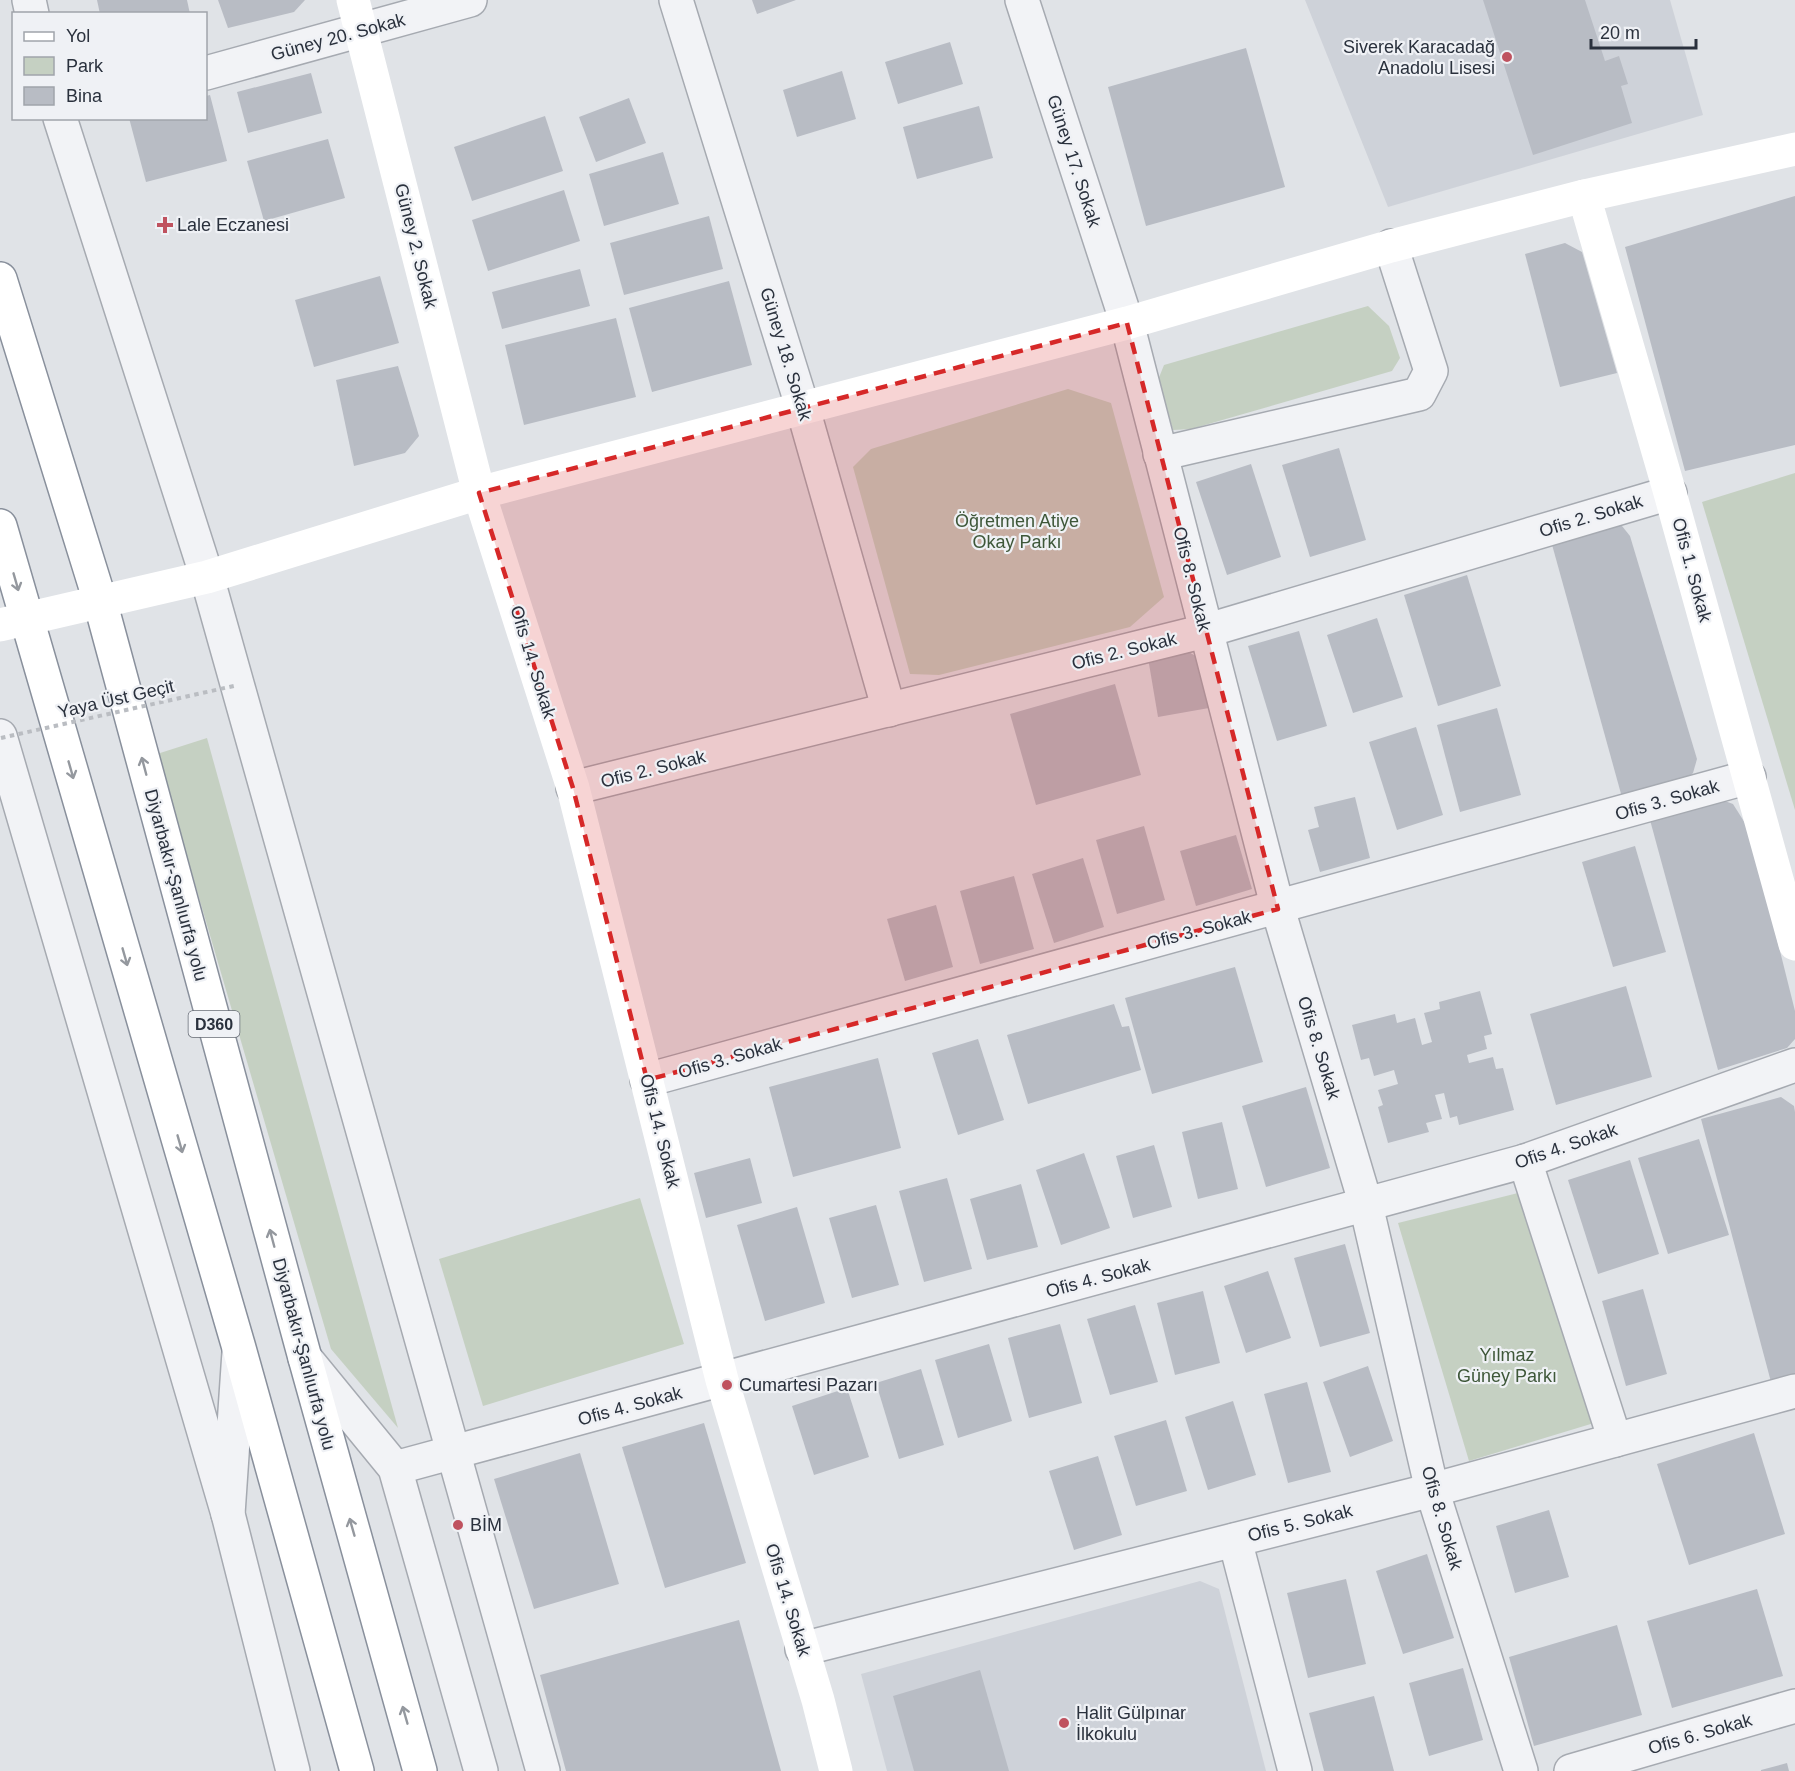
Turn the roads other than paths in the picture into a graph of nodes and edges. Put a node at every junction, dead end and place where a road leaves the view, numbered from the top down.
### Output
1 (470, 0) edge
2 (676, 0) edge
3 (1022, 0) edge
4 (357, 15) edge
5 (207, 73) edge
6 (61, 120) edge
7 (1795, 149) edge
8 (1584, 196) junction
9 (1391, 246) junction
10 (0, 279) edge
11 (1127, 323) junction
12 (803, 409) junction
13 (1160, 454) junction
14 (479, 492) junction
15 (1670, 493) junction
16 (0, 526) edge
17 (207, 577) junction
18 (100, 601) junction
19 (14, 622) edge
20 (1205, 631) junction
21 (889, 710) junction
22 (0, 737) edge
23 (1749, 777) junction
24 (573, 788) junction
25 (1278, 909) junction
26 (1795, 944) edge
27 (1795, 1065) edge
28 (647, 1080) junction
29 (1525, 1161) junction
30 (1366, 1205) junction
31 (239, 1348) junction
32 (305, 1358) junction
33 (722, 1380) junction
34 (1795, 1392) edge
35 (1615, 1440) junction
36 (454, 1454) junction
37 (395, 1468) junction
38 (1432, 1490) junction
39 (228, 1514) junction
40 (1235, 1540) junction
41 (802, 1649) junction
42 (1795, 1706) edge
43 (293, 1771) edge
44 (357, 1771) edge
45 (420, 1771) edge
46 (481, 1771) edge
47 (543, 1771) edge
48 (836, 1771) edge
49 (1295, 1771) edge
50 (1521, 1771) edge
51 (1571, 1771) edge

1 - 4 street, Güney 20. Sokak
2 - 12 street, Güney 18. Sokak
3 - 11 street, Güney 17. Sokak
4 - 5 street, Güney 20. Sokak
4 - 14 main road, Güney 2. Sokak
6 - 17 street
7 - 8 main road
8 - 9 main road
8 - 15 main road, Ofis 1. Sokak
9 - 11 main road
9 - 13 street
10 - 18 main road, Diyarbakır-Şanlıurfa yolu / D360
11 - 12 main road
11 - 13 street, Ofis 8. Sokak
12 - 14 main road
12 - 21 street, Güney 18. Sokak
13 - 20 street, Ofis 8. Sokak
14 - 17 main road
14 - 24 main road, Ofis 14. Sokak
15 - 20 street, Ofis 2. Sokak
15 - 23 main road, Ofis 1. Sokak
16 -> 19 main road
17 - 18 main road
17 - 36 street
18 - 19 main road
32 -> 18 main road, Diyarbakır-Şanlıurfa yolu / D360
19 -> 31 main road
20 - 21 street, Ofis 2. Sokak
20 - 25 street, Ofis 8. Sokak
21 - 24 street, Ofis 2. Sokak
22 - 39 street
23 - 25 street, Ofis 3. Sokak
23 - 26 main road, Ofis 1. Sokak
24 - 28 main road, Ofis 14. Sokak
25 - 28 street, Ofis 3. Sokak
25 - 30 street, Ofis 8. Sokak
27 - 29 street, Ofis 4. Sokak
28 - 33 main road, Ofis 14. Sokak
29 - 30 street, Ofis 4. Sokak
29 - 35 street
30 - 33 street, Ofis 4. Sokak
30 - 38 street, Ofis 8. Sokak
31 - 39 street
31 - 44 main road
32 - 37 street
45 -> 32 main road, Diyarbakır-Şanlıurfa yolu / D360
33 - 36 street, Ofis 4. Sokak
33 - 41 main road, Ofis 14. Sokak
34 - 35 street, Ofis 5. Sokak
35 - 38 street, Ofis 5. Sokak
36 - 37 street, Ofis 4. Sokak
36 - 47 street
37 - 46 street
38 - 40 street, Ofis 5. Sokak
38 - 50 street, Ofis 8. Sokak
39 - 43 street
40 - 41 street, Ofis 5. Sokak
40 - 49 street
41 - 48 main road, Ofis 14. Sokak
42 - 51 street, Ofis 6. Sokak

